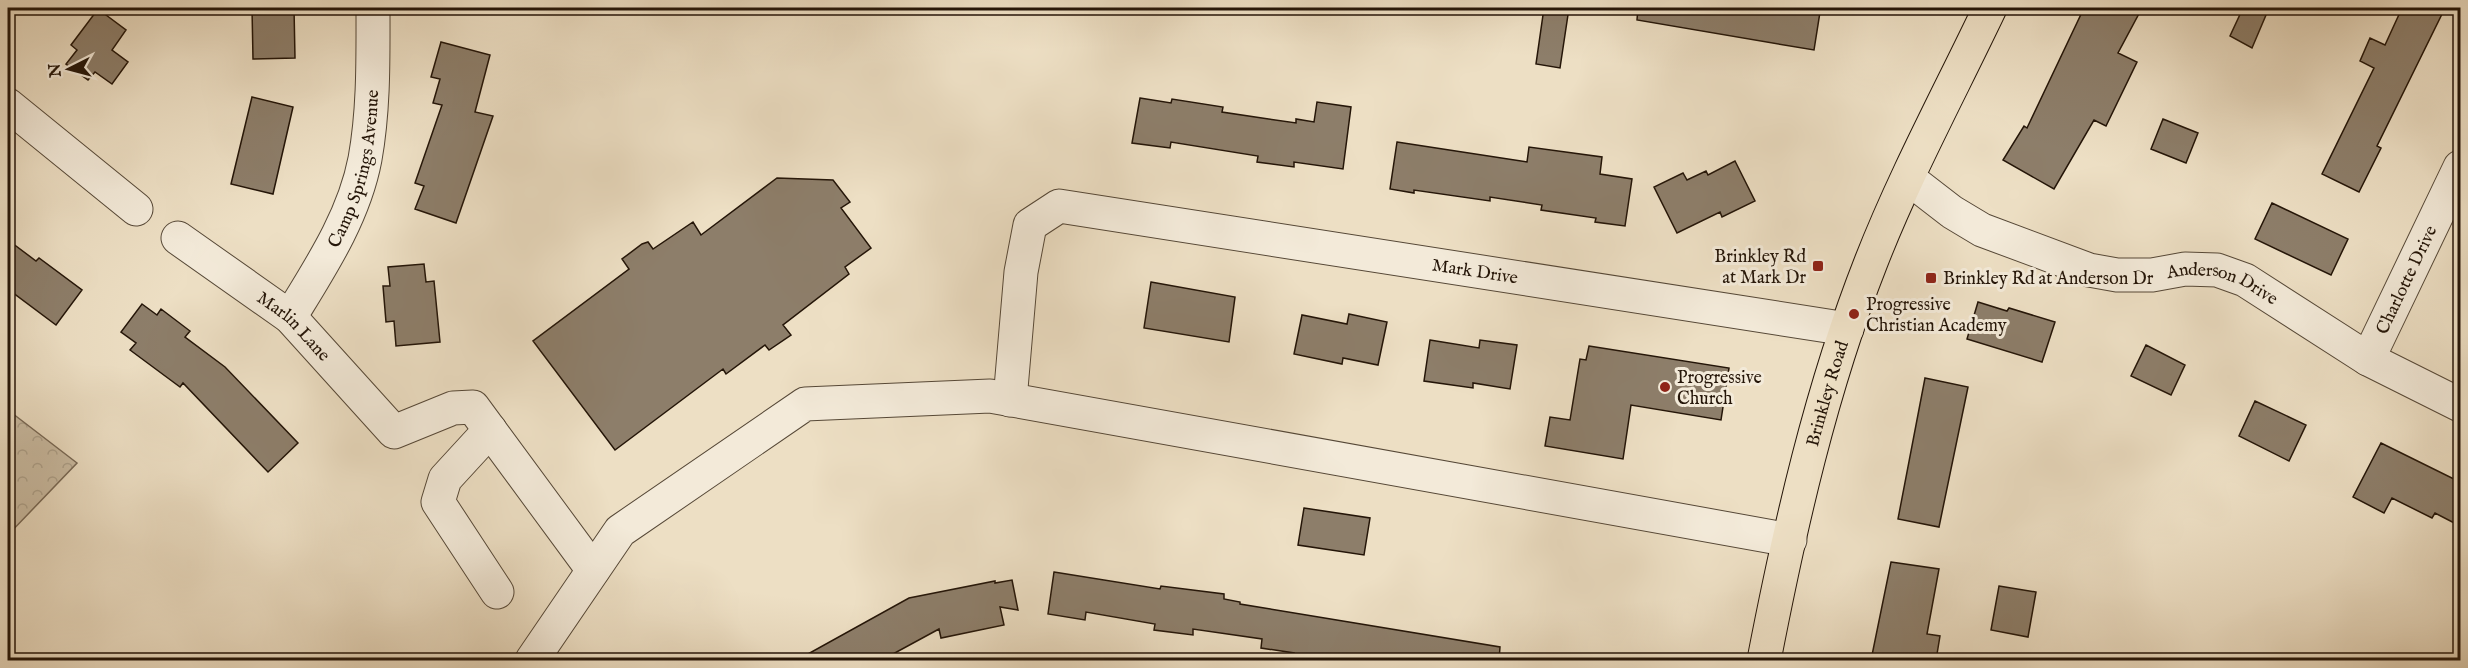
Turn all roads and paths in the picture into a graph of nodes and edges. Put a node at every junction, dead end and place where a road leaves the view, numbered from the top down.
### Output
1 (373, 8) edge
2 (1990, 8) edge
3 (8, 105) edge
4 (2460, 167) edge
5 (1908, 178) junction
6 (136, 209) dead end
7 (178, 238) dead end
8 (290, 317) junction
9 (1847, 329) junction
10 (2368, 359) junction
11 (1010, 400) junction
12 (2460, 405) edge
13 (490, 430) junction
14 (1790, 540) junction
15 (593, 570) junction
16 (497, 592) dead end
17 (532, 660) edge
18 (1764, 660) edge

1 - 8 street, Camp Springs Avenue
2 - 5 main road, Brinkley Road
3 - 6 street
4 - 10 street, Charlotte Drive
5 - 9 main road, Brinkley Road
5 - 10 street, Anderson Drive
7 - 8 street, Marlin Lane
8 - 13 street, Marlin Lane
9 - 11 street, Mark Drive
9 - 14 main road, Brinkley Road
10 - 12 street, Anderson Drive
11 - 14 street
11 - 15 street
13 - 15 street
13 - 16 street
14 - 18 main road, Brinkley Road
15 - 17 street

